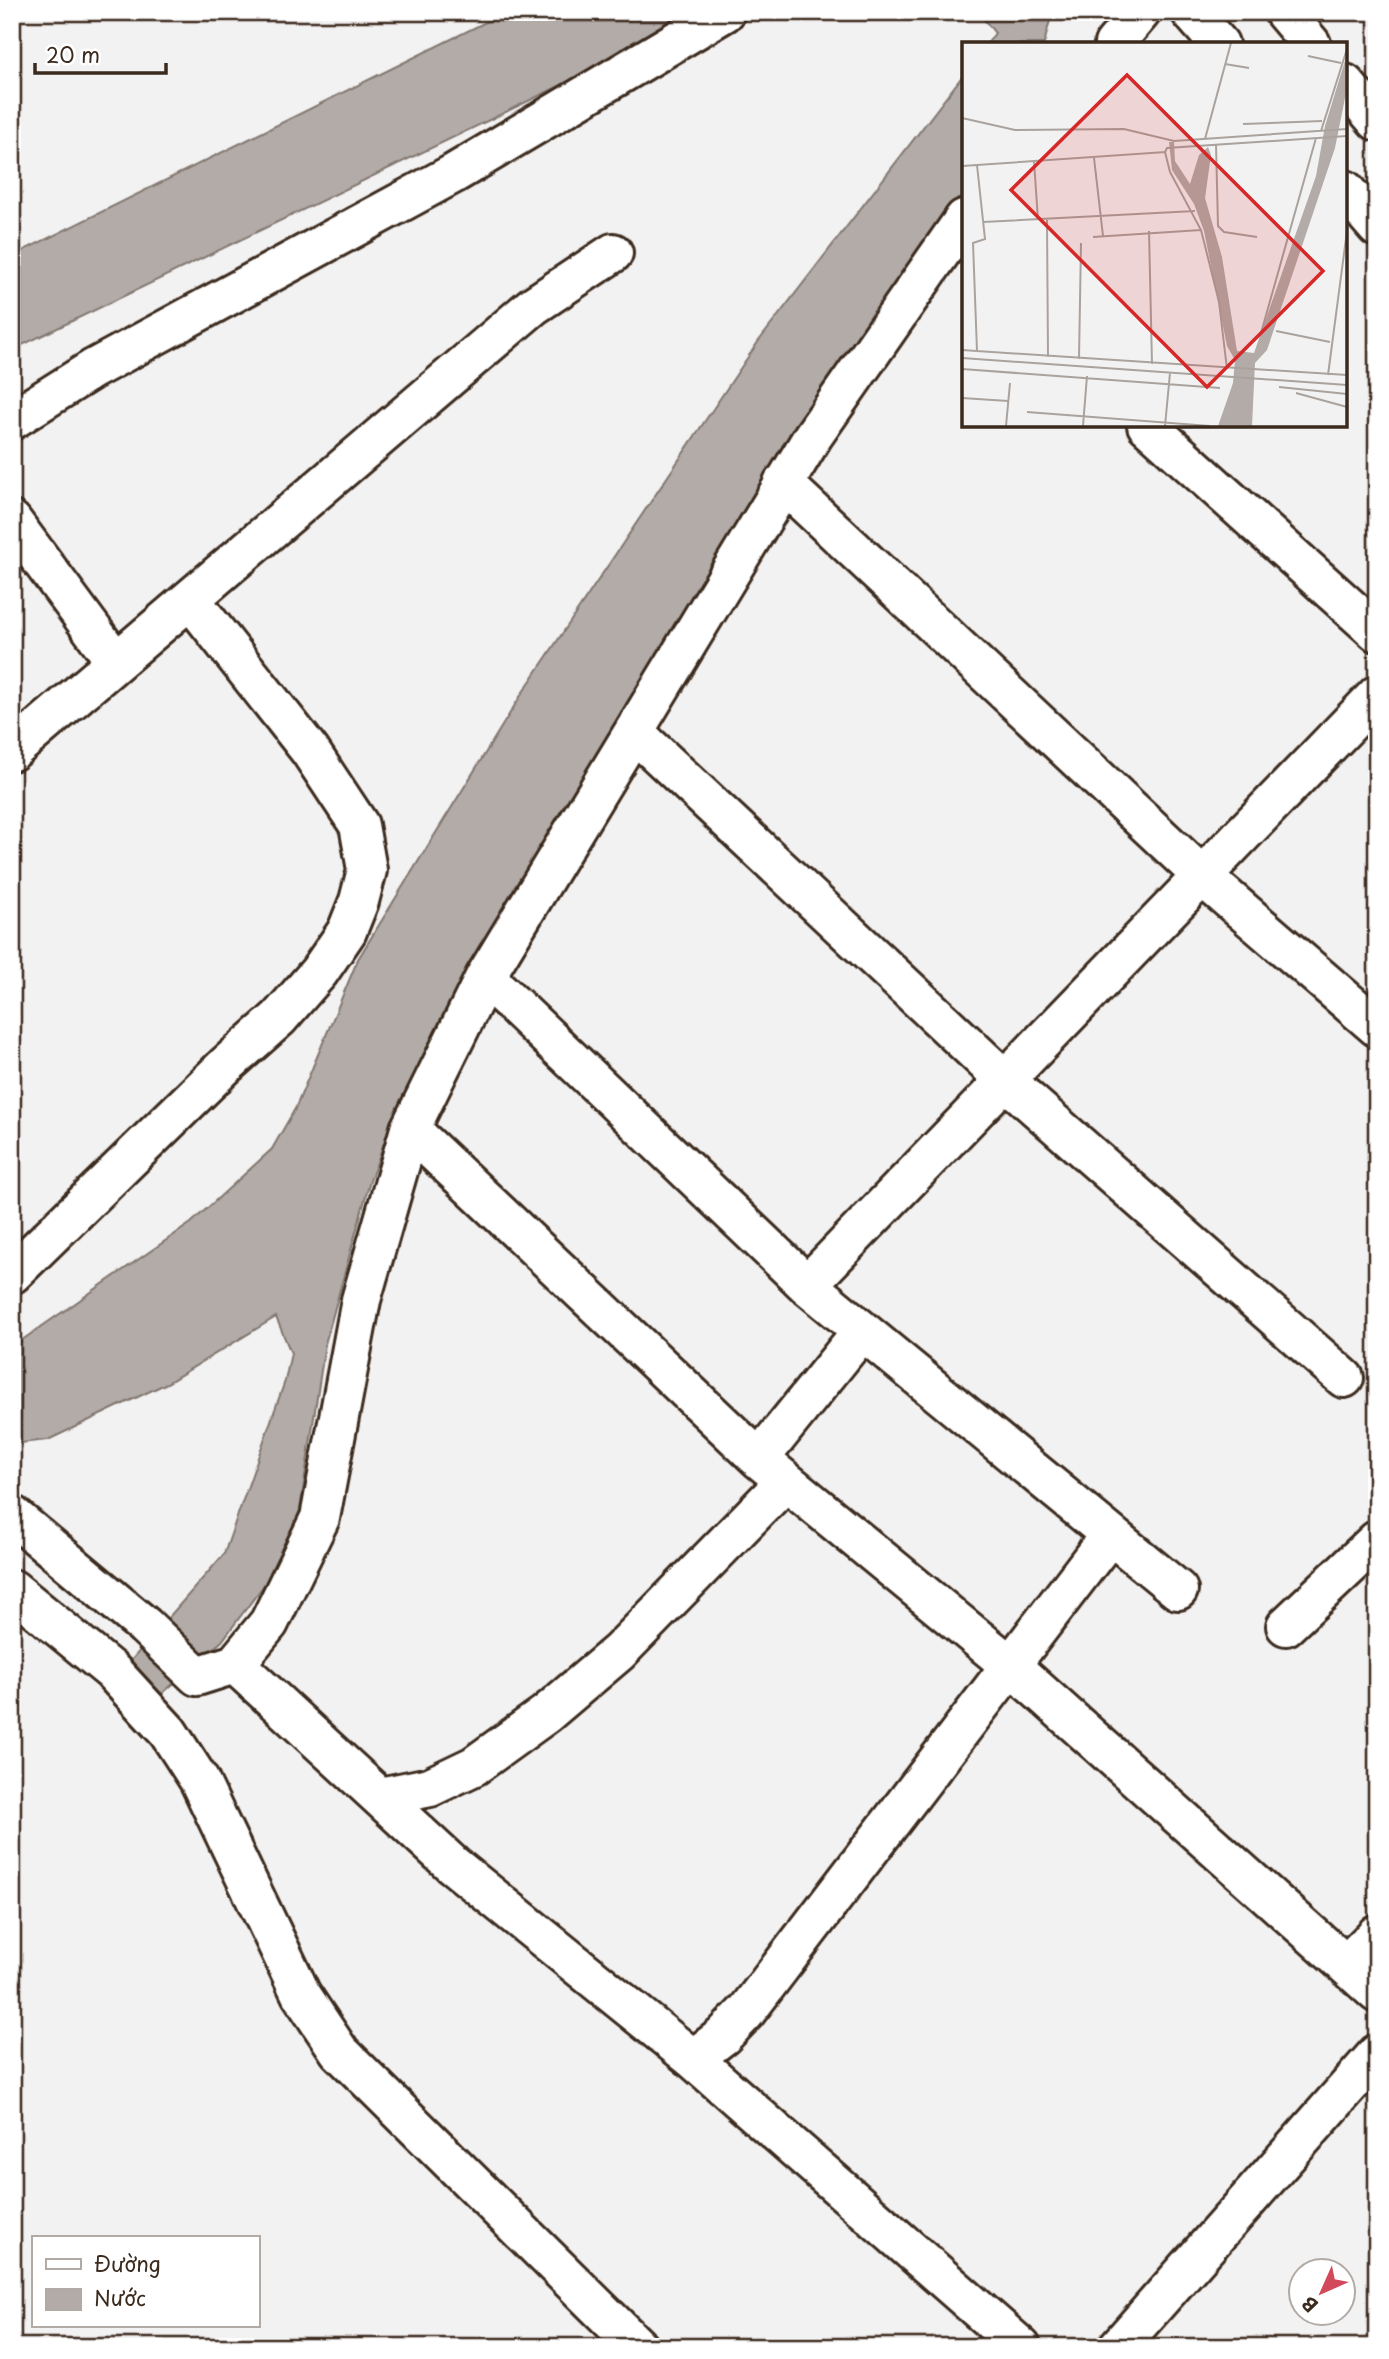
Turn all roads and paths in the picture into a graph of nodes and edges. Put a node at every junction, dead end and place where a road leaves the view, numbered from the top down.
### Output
1 (725, 12) edge
2 (1141, 12) edge
3 (1191, 12) edge
4 (1284, 12) edge
5 (1117, 42) edge
6 (1217, 42) edge
7 (1309, 42) edge
8 (1347, 86) edge
9 (1377, 121) edge
10 (1347, 192) edge
11 (962, 222) edge
12 (1377, 227) edge
13 (613, 253) dead end
14 (12, 420) edge
15 (1149, 427) edge
16 (783, 483) junction
17 (12, 522) edge
18 (190, 599) junction
19 (1377, 632) edge
20 (116, 662) junction
21 (1377, 695) edge
22 (635, 733) junction
23 (12, 751) edge
24 (1202, 876) junction
25 (485, 978) junction
26 (1377, 1027) edge
27 (1005, 1080) junction
28 (410, 1129) junction
29 (12, 1274) edge
30 (807, 1285) junction
31 (862, 1331) junction
32 (1344, 1378) dead end
33 (773, 1470) junction
34 (12, 1515) edge
35 (1110, 1535) junction
36 (1377, 1540) edge
37 (1178, 1590) dead end
38 (16, 1602) edge
39 (1286, 1626) dead end
40 (235, 1664) junction
41 (1011, 1666) junction
42 (380, 1797) junction
43 (1377, 1934) edge
44 (1346, 1965) junction
45 (1377, 1993) edge
46 (1377, 2054) edge
47 (692, 2059) junction
48 (638, 2347) edge
49 (1021, 2347) edge
50 (1118, 2347) edge

1 - 14 main road
2 - 5 main road
3 - 6 main road
4 - 7 main road
8 - 9 main road
10 - 12 main road
11 - 16 main road
13 - 18 main road
15 - 19 main road
16 - 22 main road
16 - 24 main road
17 - 20 main road
18 - 20 main road
18 - 29 main road
20 - 23 main road
21 - 24 main road
22 - 25 main road
22 - 27 main road
24 - 26 main road
24 - 27 main road
25 - 28 main road
25 - 30 main road
27 - 30 main road
27 - 32 main road
28 - 33 main road
28 - 40 main road
30 - 31 main road
31 - 33 main road
31 - 35 main road
33 - 41 main road
33 - 42 main road
34 - 40 main road
35 - 37 main road
35 - 41 main road
36 - 39 main road
38 - 48 main road
40 - 42 main road
41 - 44 main road
41 - 47 main road
42 - 47 main road
43 - 44 main road
44 - 45 main road
46 - 50 main road
47 - 49 main road

